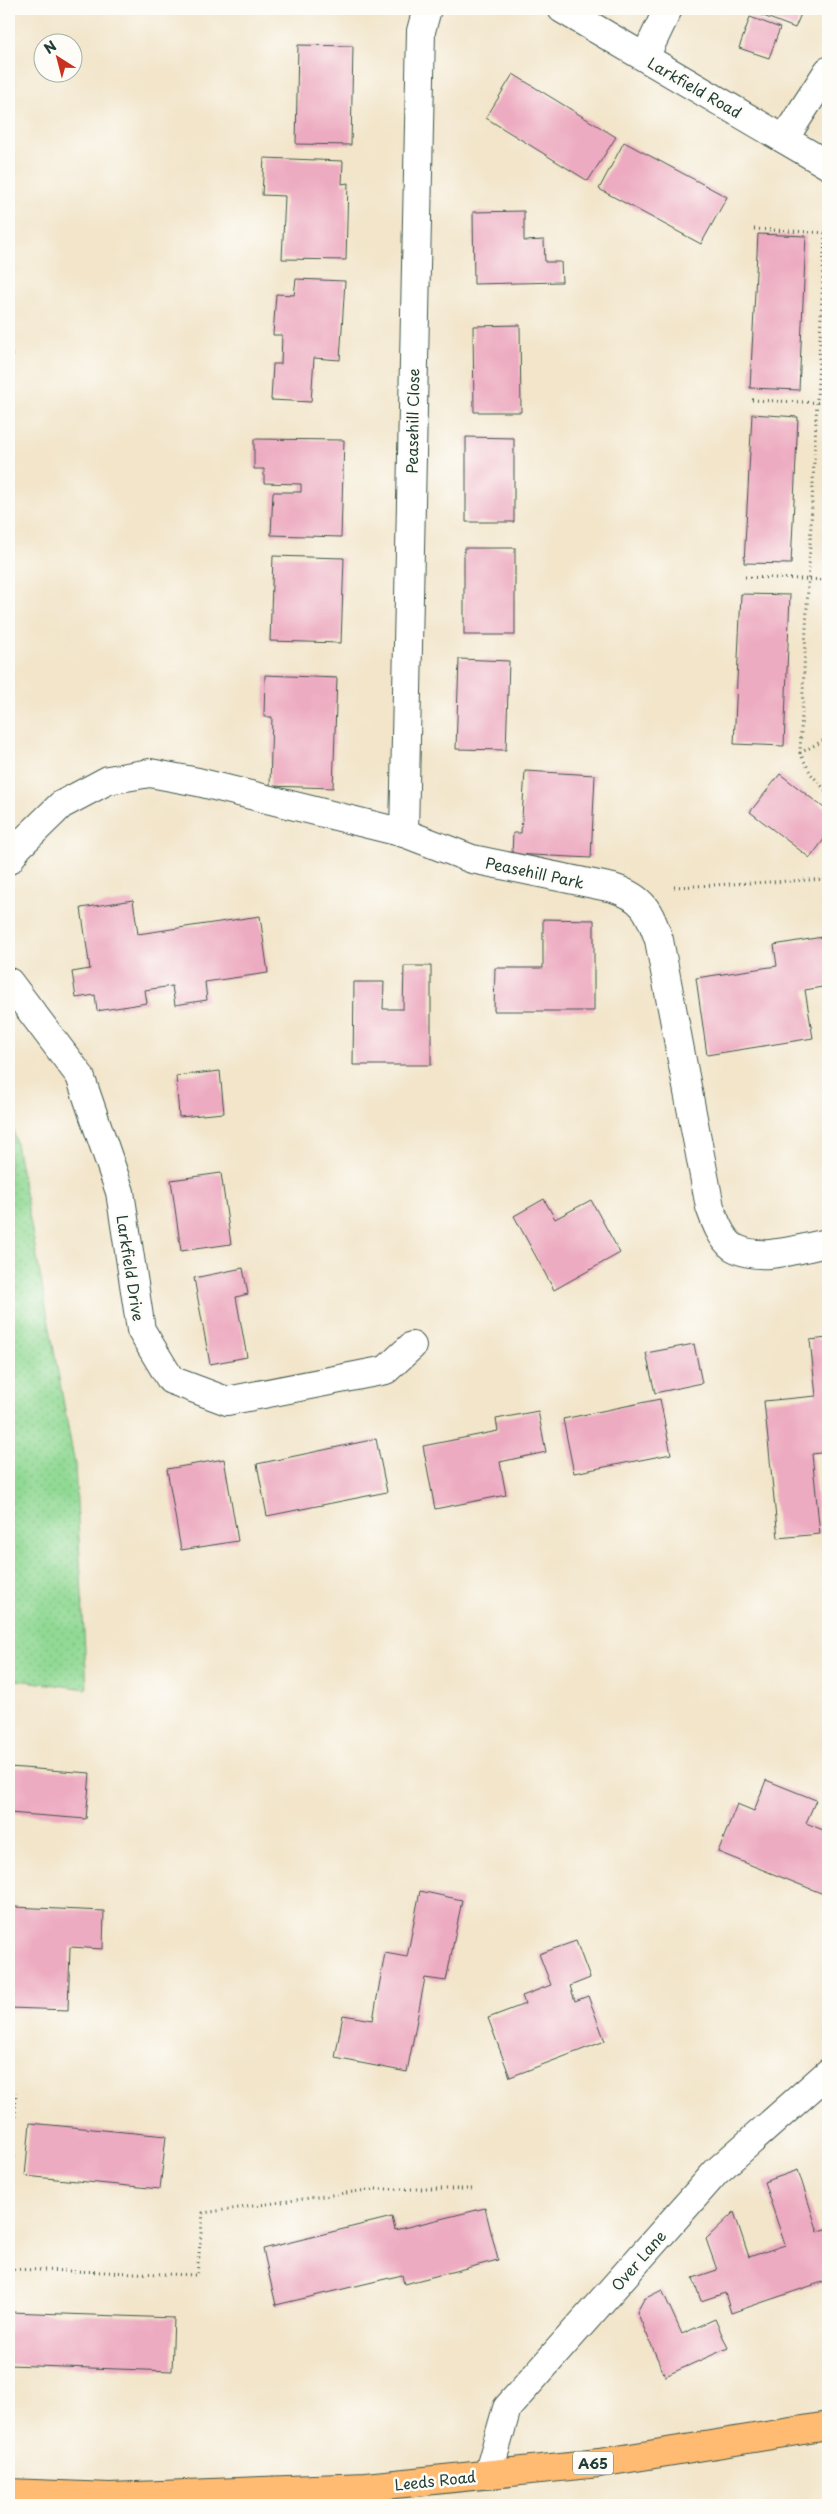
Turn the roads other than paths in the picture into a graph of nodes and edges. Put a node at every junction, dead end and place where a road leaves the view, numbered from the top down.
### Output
1 (427, 9) edge
2 (562, 9) edge
3 (668, 9) edge
4 (645, 57) junction
5 (828, 71) edge
6 (784, 139) junction
7 (828, 165) edge
8 (404, 833) junction
9 (9, 860) edge
10 (9, 982) edge
11 (828, 1243) edge
12 (412, 1346) dead end
13 (828, 2072) edge
14 (828, 2426) edge
15 (488, 2475) junction
16 (9, 2493) edge
17 (110, 2501) edge

1 - 8 street, Peasehill Close
2 - 4 street, Larkfield Road
3 - 4 street
4 - 6 street, Larkfield Road
5 - 6 street
6 - 7 street, Larkfield Road
8 - 9 street, Peasehill Park
8 - 11 street, Peasehill Park
10 - 12 street, Larkfield Drive
13 - 15 street, Over Lane
14 - 15 main road, Leeds Road / A65
15 - 17 main road, Leeds Road / A65
16 - 17 main road, Leeds Road / A65

